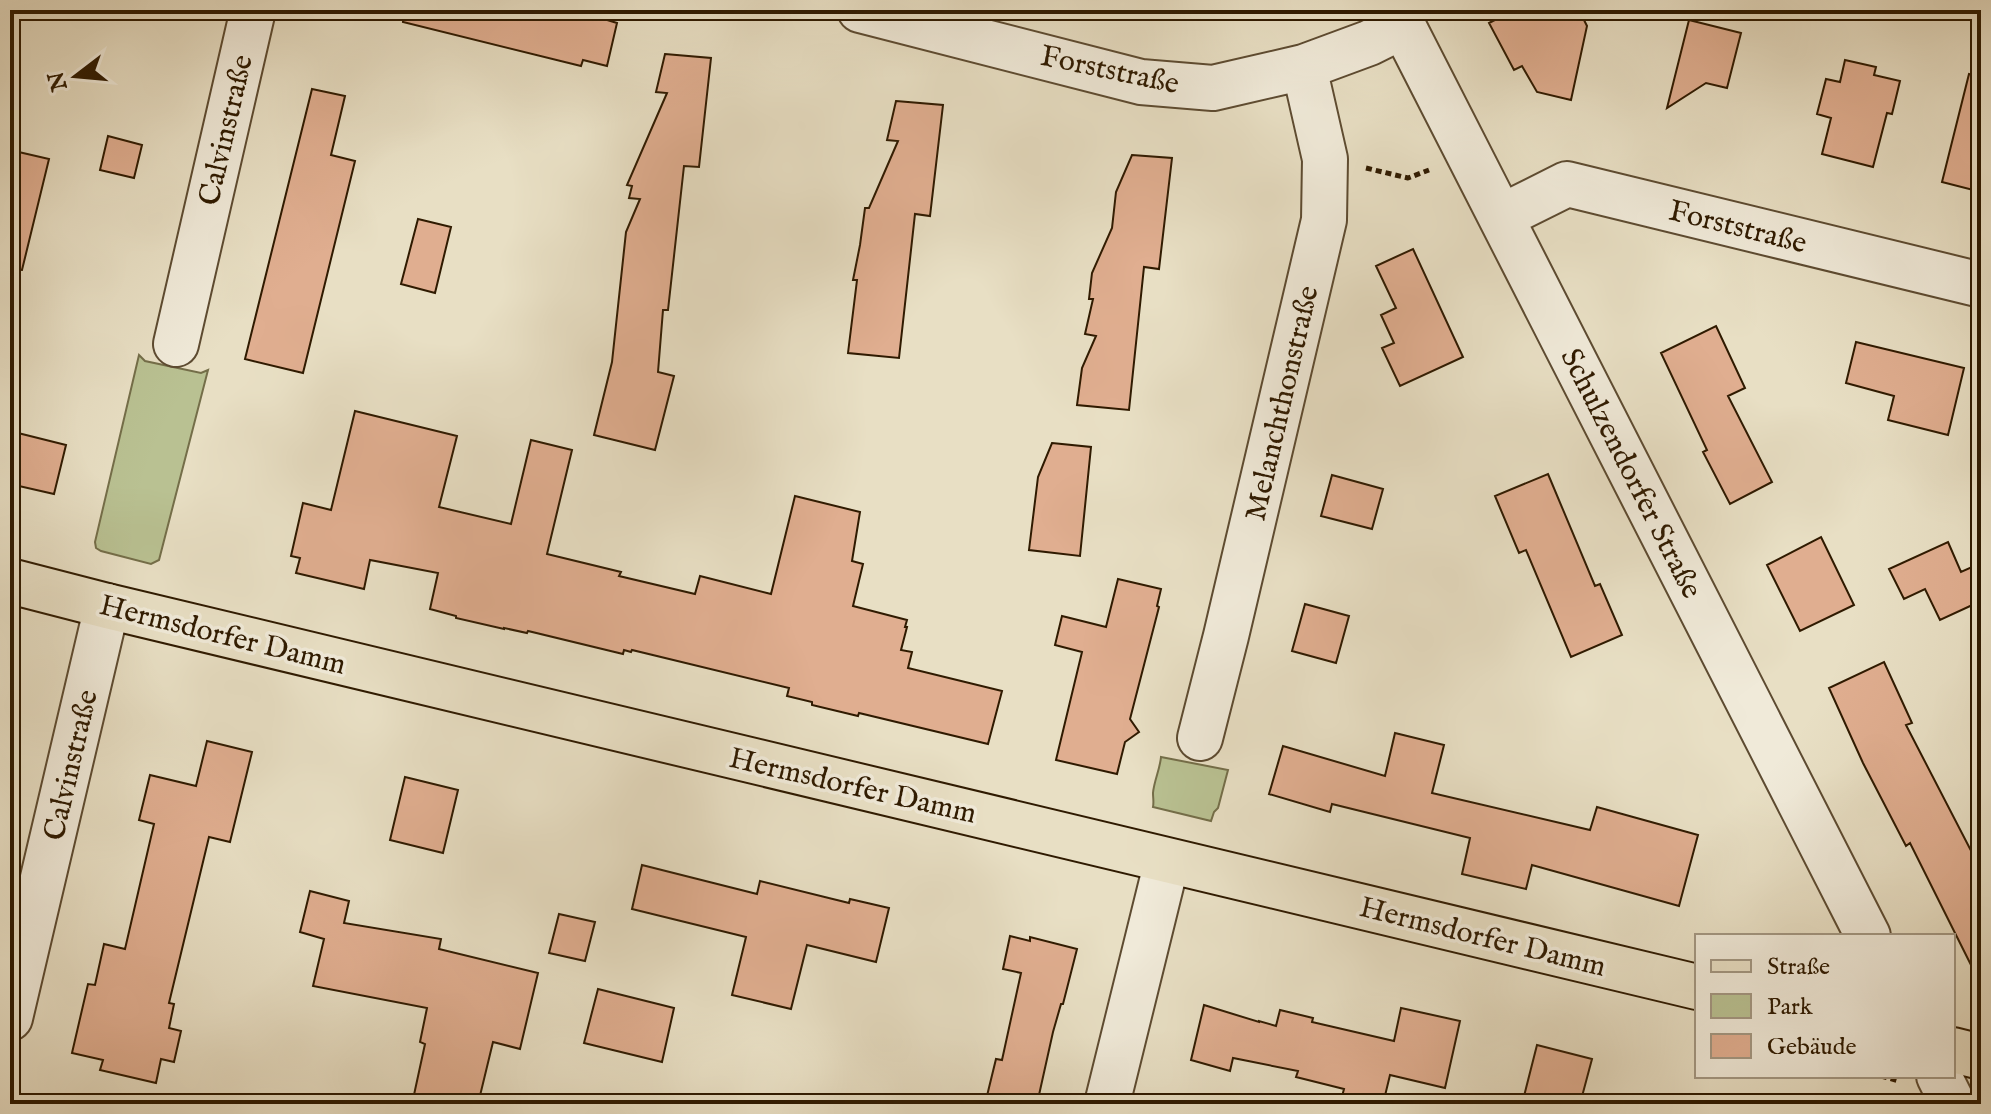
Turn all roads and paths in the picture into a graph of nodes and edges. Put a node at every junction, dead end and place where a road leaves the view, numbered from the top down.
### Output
1 (253, 10) edge
2 (860, 10) edge
3 (1399, 18) edge
4 (1304, 67) junction
5 (1354, 165) dead end
6 (1433, 168) dead end
7 (1501, 217) junction
8 (1981, 285) edge
9 (176, 344) dead end
10 (10, 581) edge
11 (107, 606) junction
12 (1200, 738) dead end
13 (1167, 861) junction
14 (1867, 934) edge
15 (1695, 987) edge
16 (10, 1018) edge
17 (1955, 1050) edge
18 (1981, 1057) edge
19 (1940, 1078) edge
20 (1107, 1104) edge
21 (1953, 1104) edge

1 - 9 street, Calvinstraße
2 - 4 street, Forststraße
3 - 4 street, Forststraße
3 - 7 street, Schulzendorfer Straße
4 - 12 street, Melanchthonstraße
5 - 6 path
7 - 8 street, Forststraße
7 - 14 street, Schulzendorfer Straße
10 - 11 main road, Hermsdorfer Damm
11 - 13 main road, Hermsdorfer Damm
11 - 16 street, Calvinstraße
13 - 15 main road, Hermsdorfer Damm
13 - 20 street
17 - 18 main road
19 - 21 street

